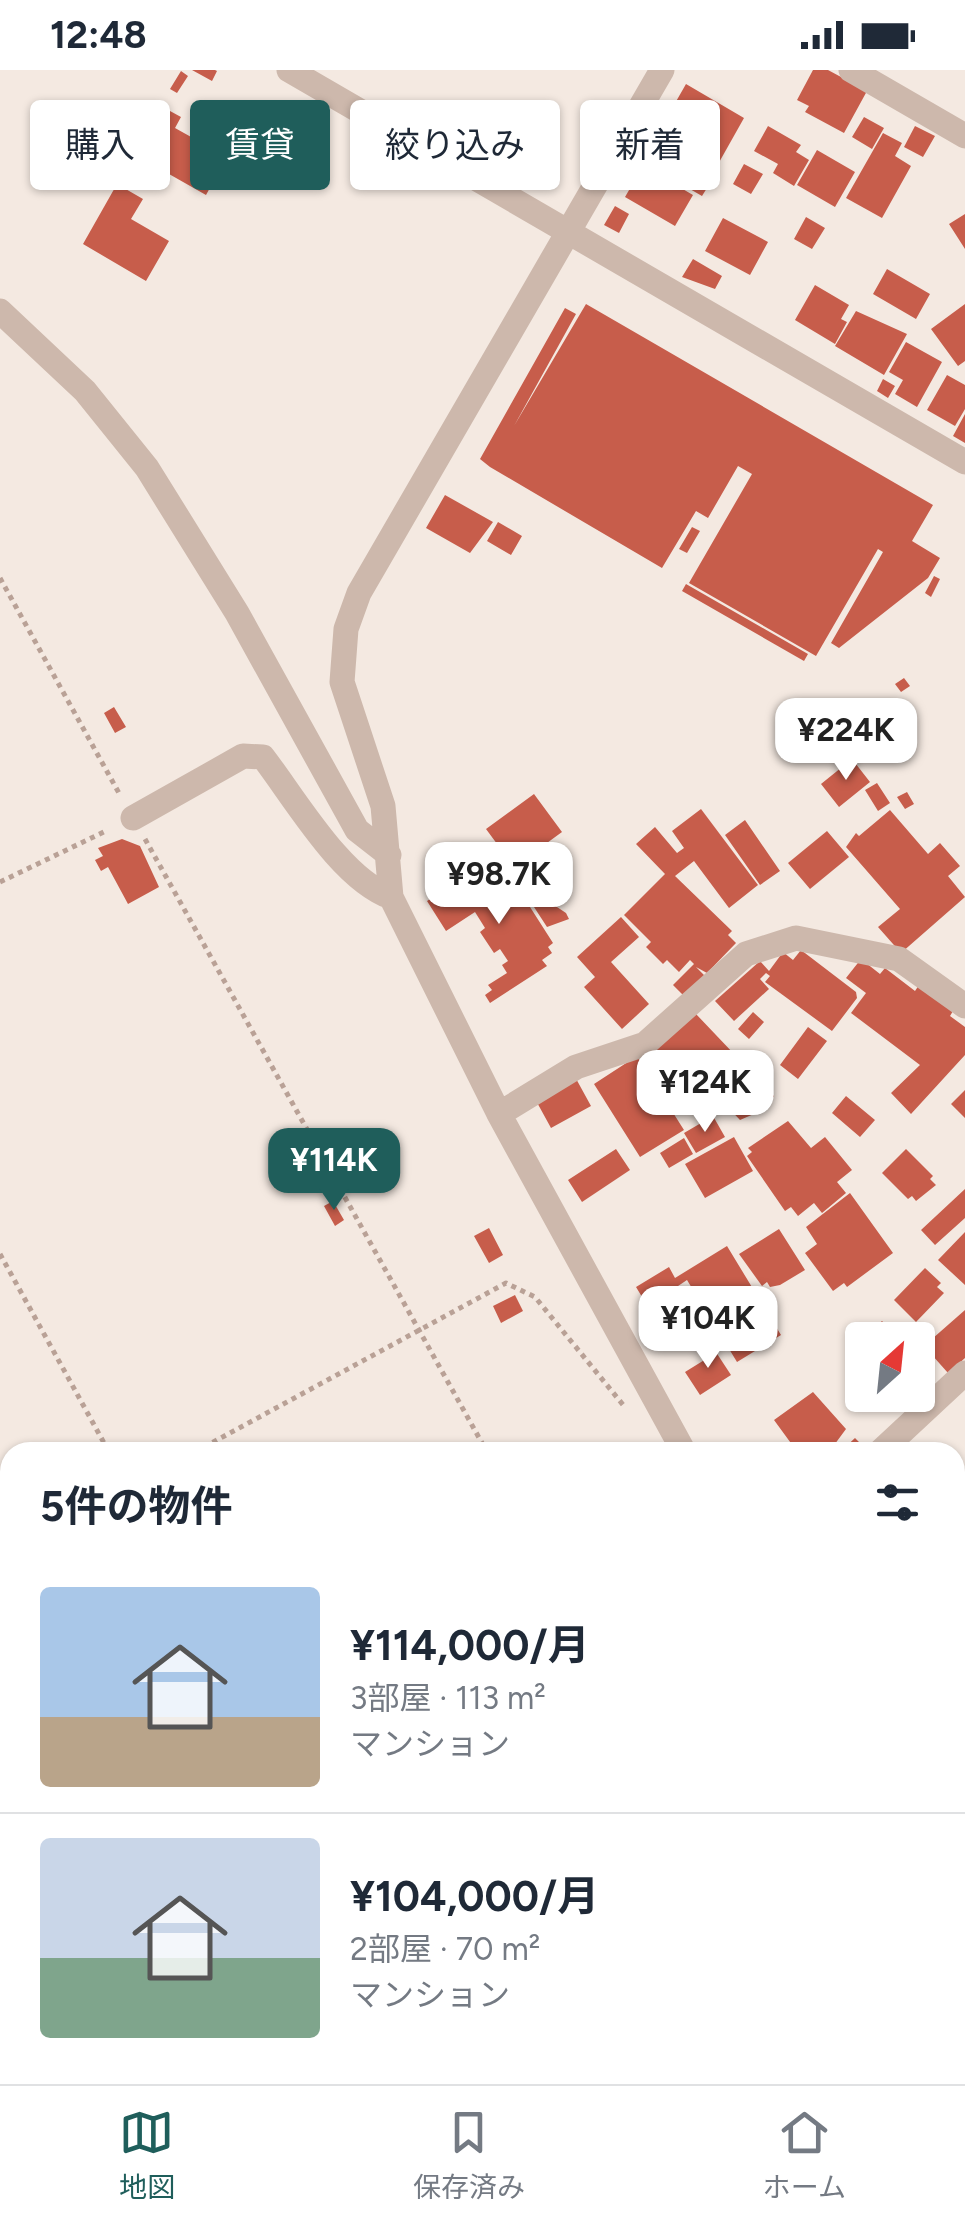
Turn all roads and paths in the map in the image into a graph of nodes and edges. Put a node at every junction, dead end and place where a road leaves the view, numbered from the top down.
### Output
1 (289, 70) edge
2 (662, 70) edge
3 (851, 70) edge
4 (965, 136) edge
5 (569, 230) junction
6 (0, 312) edge
7 (965, 462) edge
8 (0, 578) edge
9 (133, 818) junction
10 (389, 855) junction
11 (0, 882) edge
12 (391, 896) junction
13 (965, 1006) edge
14 (498, 1114) junction
15 (0, 1254) edge
16 (421, 1332) junction
17 (965, 1373) edge
18 (630, 1412) dead end
19 (103, 1442) edge
20 (213, 1442) edge
21 (482, 1442) edge
22 (678, 1442) edge
23 (891, 1442) edge

1 - 5 street
2 - 5 street
3 - 4 street
5 - 7 street
5 - 10 street
6 - 10 street
8 - 9 path
9 - 11 path
9 - 12 street
9 - 16 path
10 - 12 street
12 - 14 street
13 - 14 street
14 - 22 street
15 - 19 path
16 - 18 path
16 - 20 path
16 - 21 path
17 - 23 street

